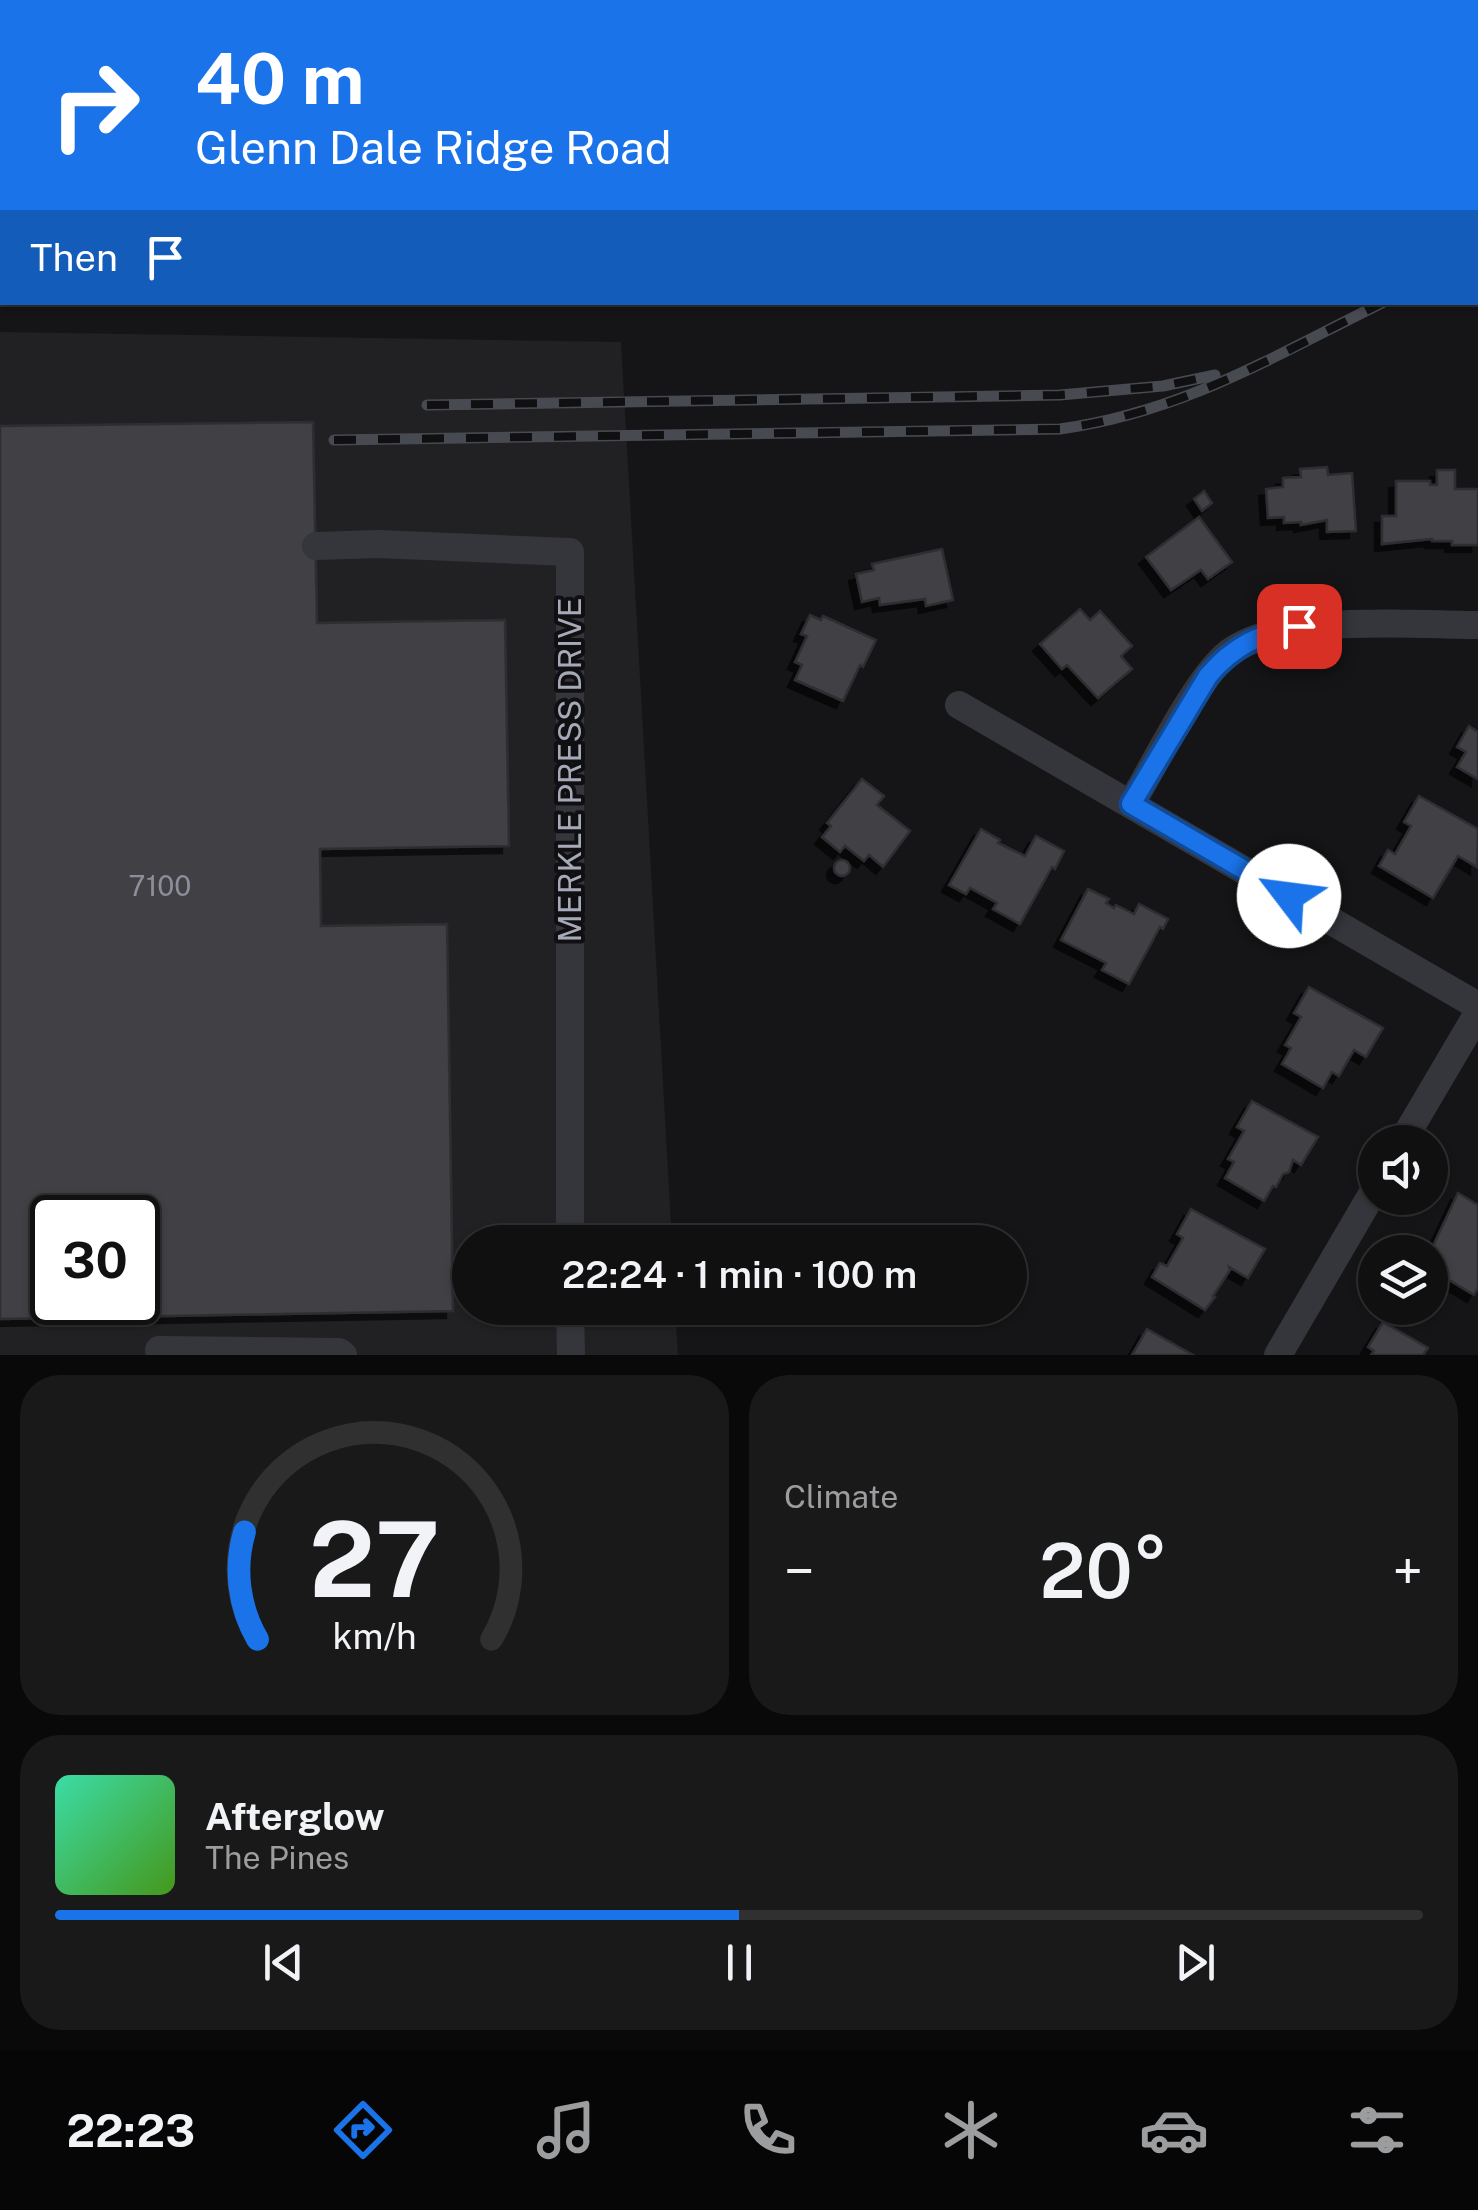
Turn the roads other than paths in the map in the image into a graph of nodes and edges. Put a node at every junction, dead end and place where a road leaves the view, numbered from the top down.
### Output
1 (316, 546) dead end
2 (1478, 624) edge
3 (959, 705) dead end
4 (1131, 804) junction
5 (1478, 1010) edge
6 (1412, 1125) edge
7 (1360, 1215) edge
8 (570, 1225) edge
9 (570, 1325) edge
10 (159, 1350) dead end
11 (304, 1353) edge
12 (343, 1355) edge
13 (571, 1355) edge
14 (1278, 1355) edge

1 - 8 street, MERKLE PRESS DRIVE
2 - 4 street
3 - 4 street
4 - 5 street
5 - 6 street
7 - 14 street
9 - 13 street
10 - 11 street
11 - 12 street

